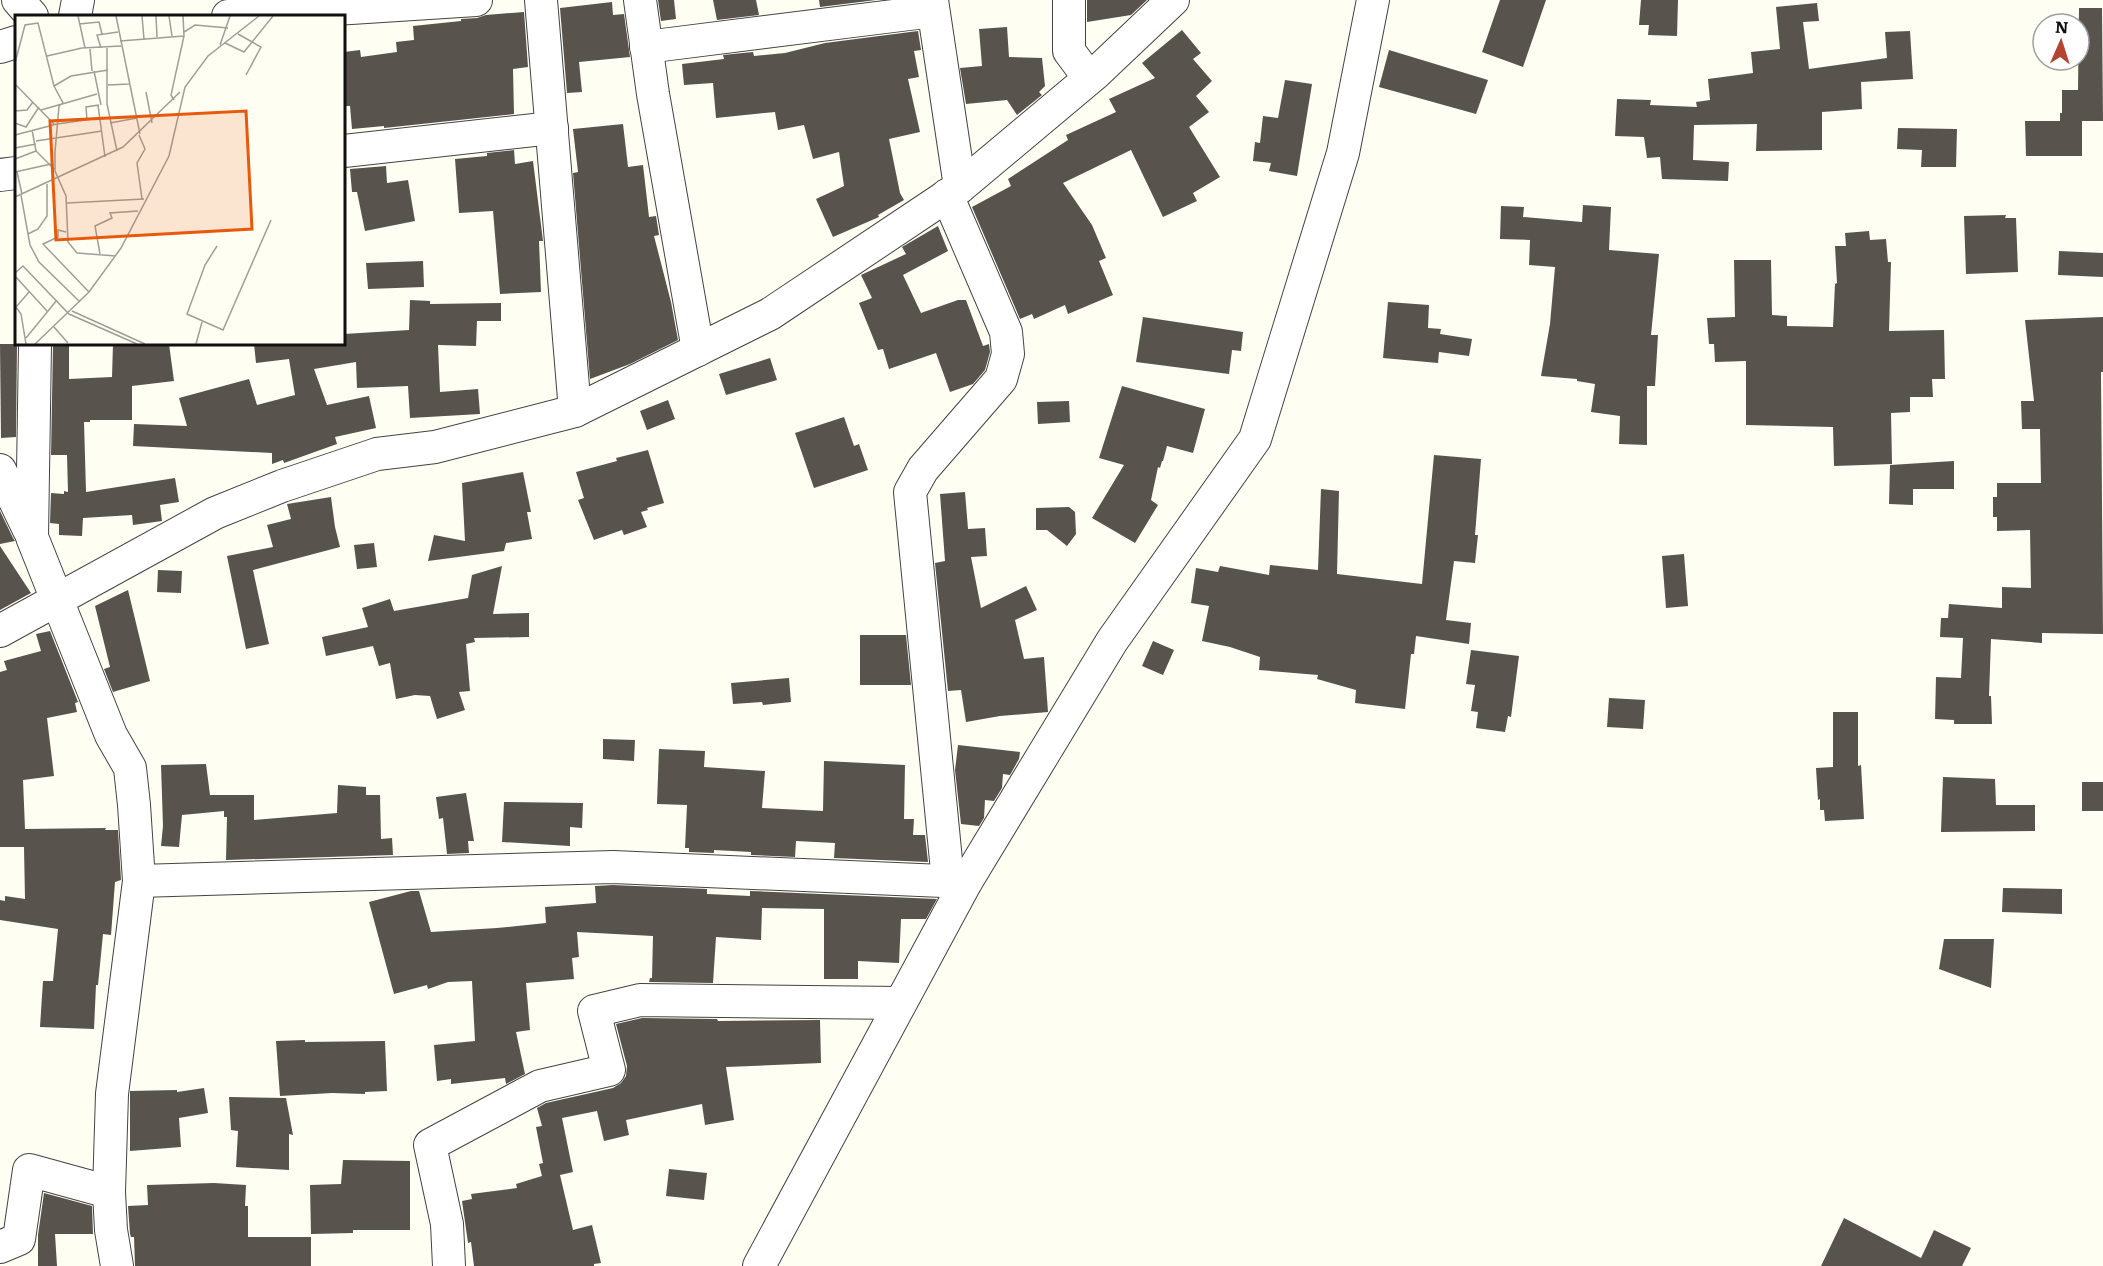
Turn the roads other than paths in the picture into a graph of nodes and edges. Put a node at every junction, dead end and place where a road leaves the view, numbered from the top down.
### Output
1 (18, 0) edge
2 (78, 0) edge
3 (476, 0) edge
4 (541, 0) edge
5 (640, 0) edge
6 (1069, 0) edge
7 (1173, 0) edge
8 (1373, 0) edge
9 (398, 3) edge
10 (932, 6) edge
11 (31, 15) edge
12 (75, 15) edge
13 (241, 15) edge
14 (15, 42) edge
15 (0, 47) edge
16 (646, 47) junction
17 (1089, 78) junction
18 (552, 128) junction
19 (345, 151) edge
20 (15, 173) edge
21 (0, 175) edge
22 (954, 191) junction
23 (35, 345) edge
24 (698, 350) junction
25 (575, 411) junction
26 (0, 470) edge
27 (32, 537) junction
28 (56, 599) junction
29 (0, 632) edge
30 (138, 881) junction
31 (957, 882) junction
32 (900, 1003) junction
33 (109, 1192) junction
34 (0, 1247) edge
35 (117, 1266) edge
36 (449, 1266) edge
37 (759, 1266) edge

1 - 11 street
2 - 12 street
3 - 9 street
4 - 18 street
5 - 16 street
6 - 17 street
7 - 17 street
8 - 31 street
9 - 13 street
10 - 16 street
10 - 22 street
14 - 15 street
16 - 24 street
17 - 22 street
18 - 19 street
18 - 25 street
20 - 21 street
22 - 24 street
22 - 31 street
23 - 27 street
24 - 25 street
25 - 28 street
26 - 27 street
27 - 28 street
28 - 29 street
28 - 30 street
30 - 31 street
30 - 33 street
31 - 32 street
32 - 36 street
32 - 37 street
33 - 34 street
33 - 35 street

